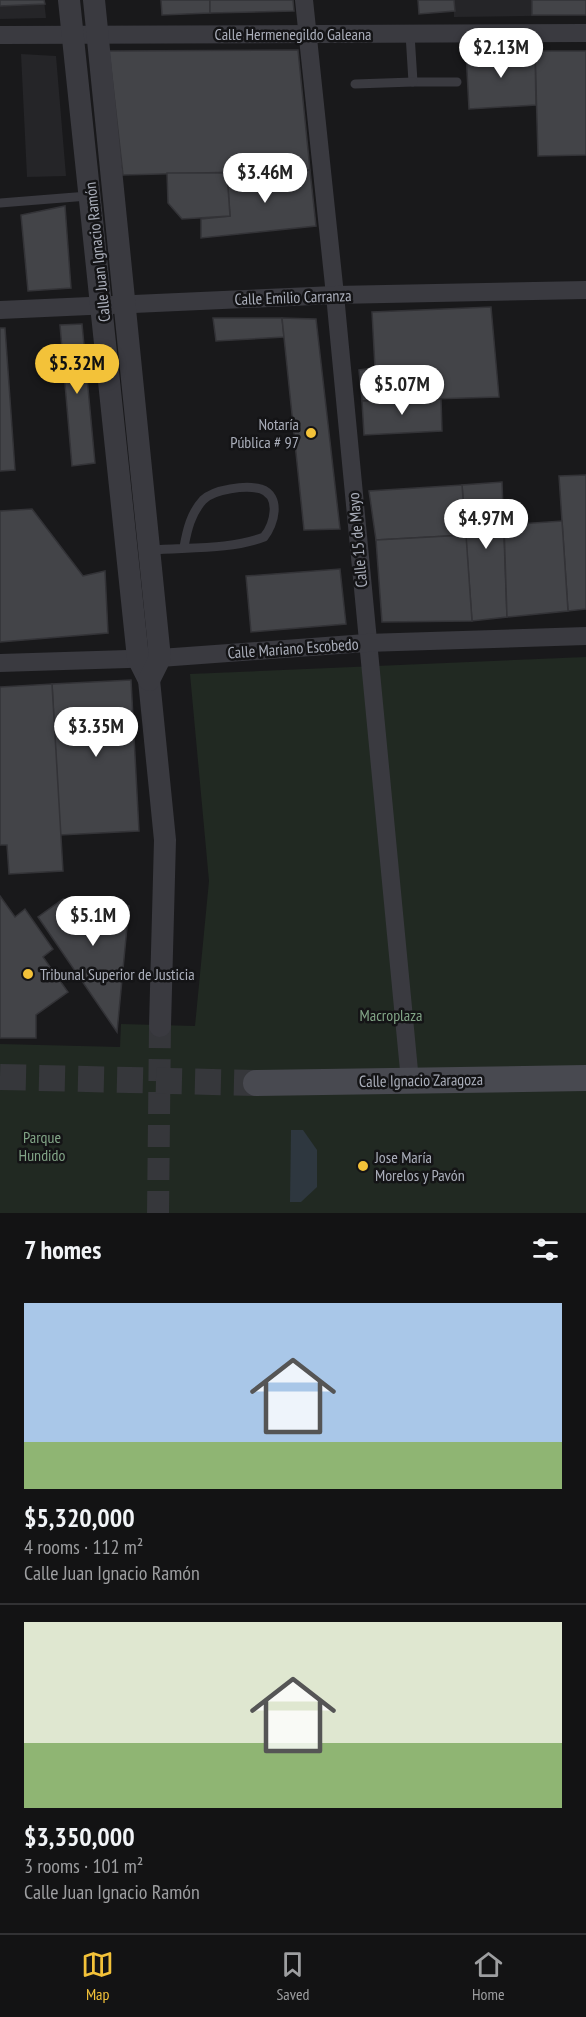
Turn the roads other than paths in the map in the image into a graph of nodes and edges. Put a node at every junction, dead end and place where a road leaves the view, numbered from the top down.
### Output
1 (69, 0) edge
2 (94, 0) edge
3 (304, 0) edge
4 (306, 33) junction
5 (586, 33) edge
6 (73, 34) junction
7 (97, 34) junction
8 (410, 34) junction
9 (0, 35) edge
10 (413, 82) junction
11 (457, 82) dead end
12 (355, 84) dead end
13 (91, 196) junction
14 (0, 202) edge
15 (586, 290) edge
16 (335, 295) junction
17 (126, 305) junction
18 (103, 307) junction
19 (0, 310) edge
20 (184, 547) junction
21 (151, 550) junction
22 (586, 636) edge
23 (366, 643) junction
24 (149, 658) junction
25 (0, 663) edge
26 (160, 1026) tunnel mouth
27 (586, 1078) edge
28 (410, 1081) junction
29 (256, 1083) tunnel mouth

1 - 6 street, Calle Juan Ignacio Ramón
2 - 7 street, Calle Juan Ignacio Ramón
3 - 4 street, Calle 15 de Mayo
4 - 7 street, Calle Hermenegildo Galeana
4 - 8 street, Calle Hermenegildo Galeana
4 - 16 street, Calle 15 de Mayo
5 - 8 street, Calle Hermenegildo Galeana
6 - 7 street, Calle Hermenegildo Galeana
6 - 9 street, Calle Hermenegildo Galeana
6 - 13 street, Calle Juan Ignacio Ramón
7 - 17 street, Calle Juan Ignacio Ramón
8 - 10 lane
10 - 11 lane
10 - 12 lane
13 - 14 lane
13 - 18 street, Calle Juan Ignacio Ramón
15 - 16 street, Calle Emilio Carranza
16 - 17 street, Calle Emilio Carranza
16 - 23 street, Calle 15 de Mayo
17 - 18 street, Calle Emilio Carranza
17 - 21 street, Calle Juan Ignacio Ramón
18 - 19 street, Calle Emilio Carranza
18 - 24 street, Calle Juan Ignacio Ramón
20 - 20 lane
20 - 21 lane
21 - 24 street, Calle Juan Ignacio Ramón
22 - 23 street, Calle Mariano Escobedo
23 - 24 street, Calle Mariano Escobedo
23 - 28 street, Calle 15 de Mayo
24 - 25 street, Calle Mariano Escobedo
24 - 26 street
27 - 28 main road, Calle Ignacio Zaragoza
28 - 29 main road, Calle Ignacio Zaragoza

